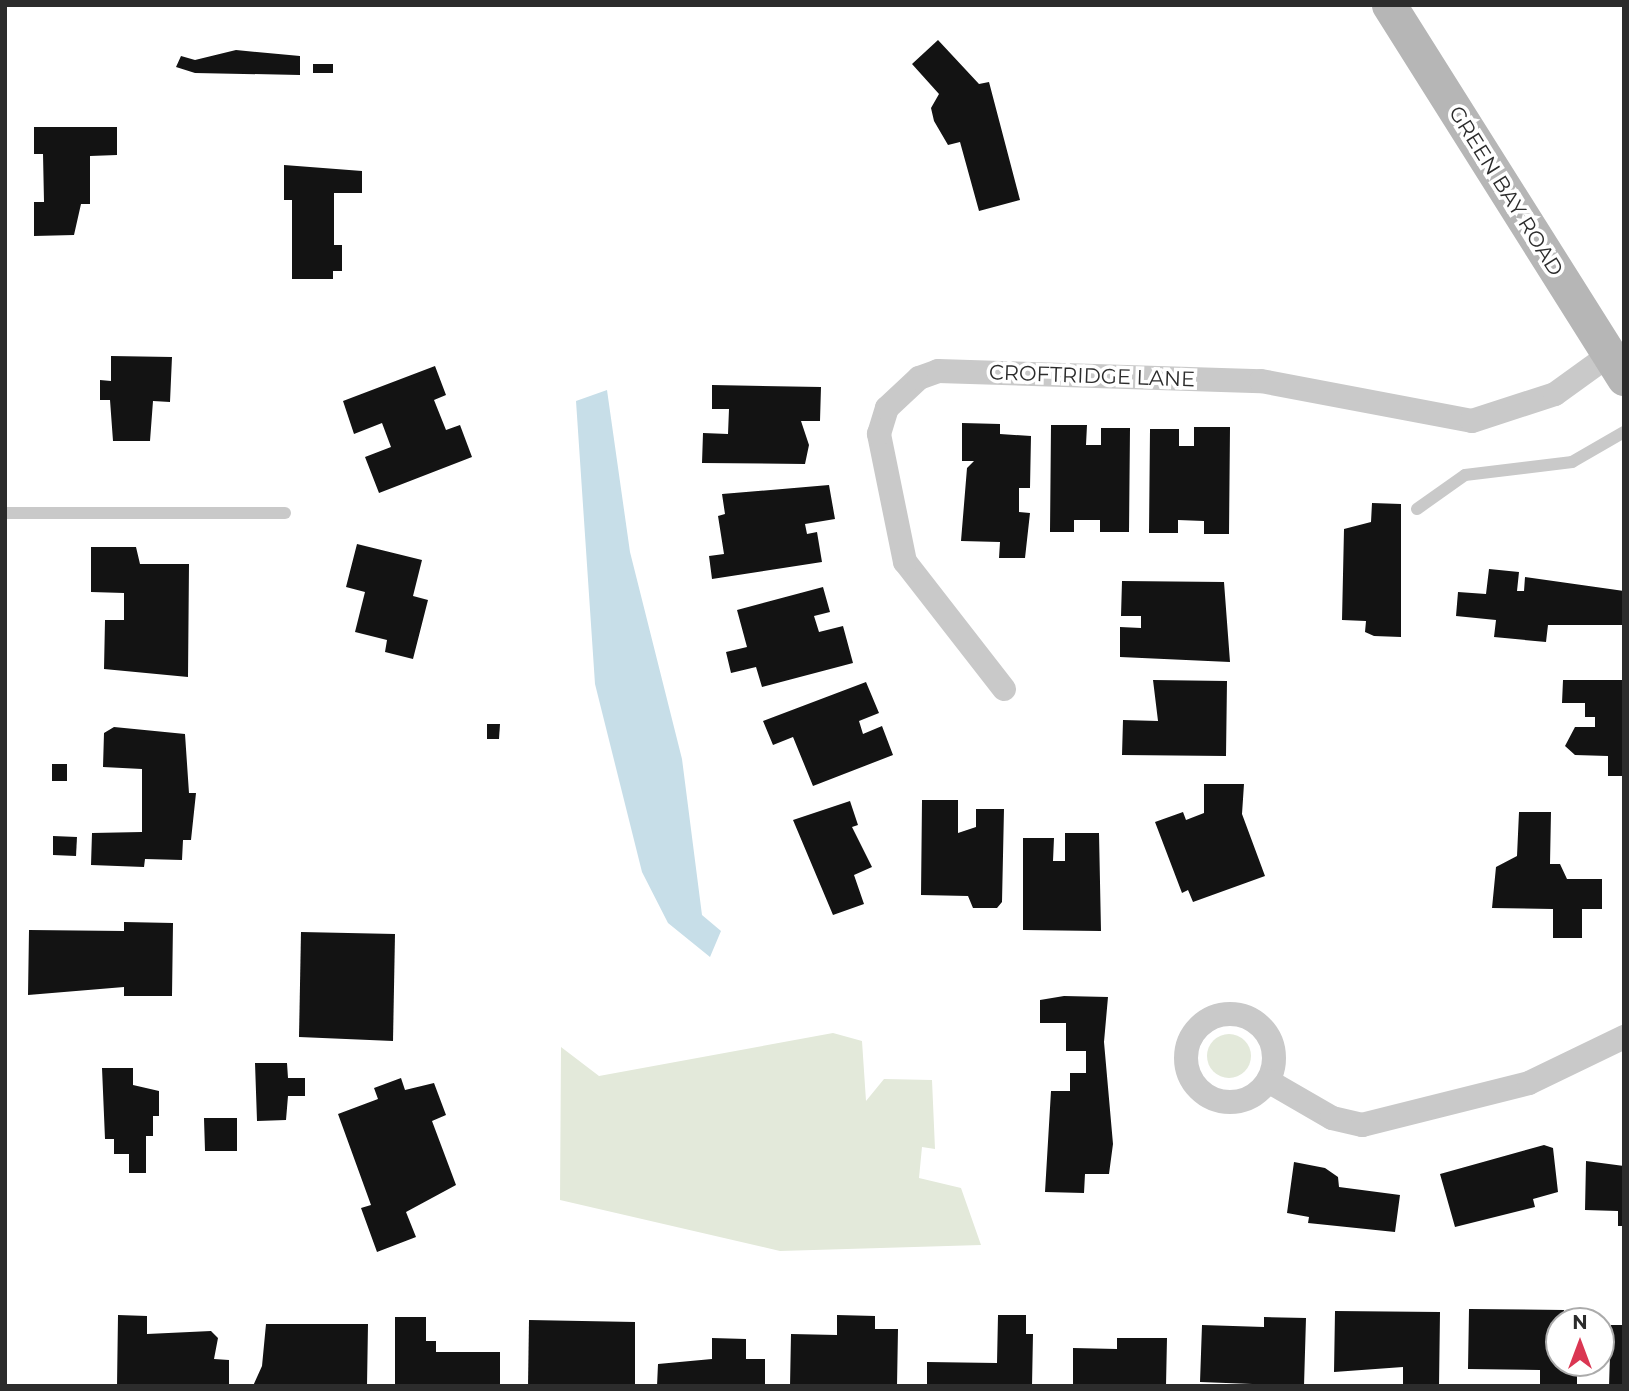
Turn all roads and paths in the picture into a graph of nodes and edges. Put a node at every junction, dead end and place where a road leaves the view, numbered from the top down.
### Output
1 (1389, 5) edge
2 (1617, 366) edge
3 (1624, 432) edge
4 (1418, 509) dead end
5 (5, 513) edge
6 (285, 513) dead end
7 (1004, 689) dead end
8 (1624, 1037) edge
9 (1268, 1081) dead end

1 - 2 main road, GREEN BAY ROAD
2 - 7 street, CROFTRIDGE LANE
3 - 4 lane
5 - 6 lane
8 - 9 street

